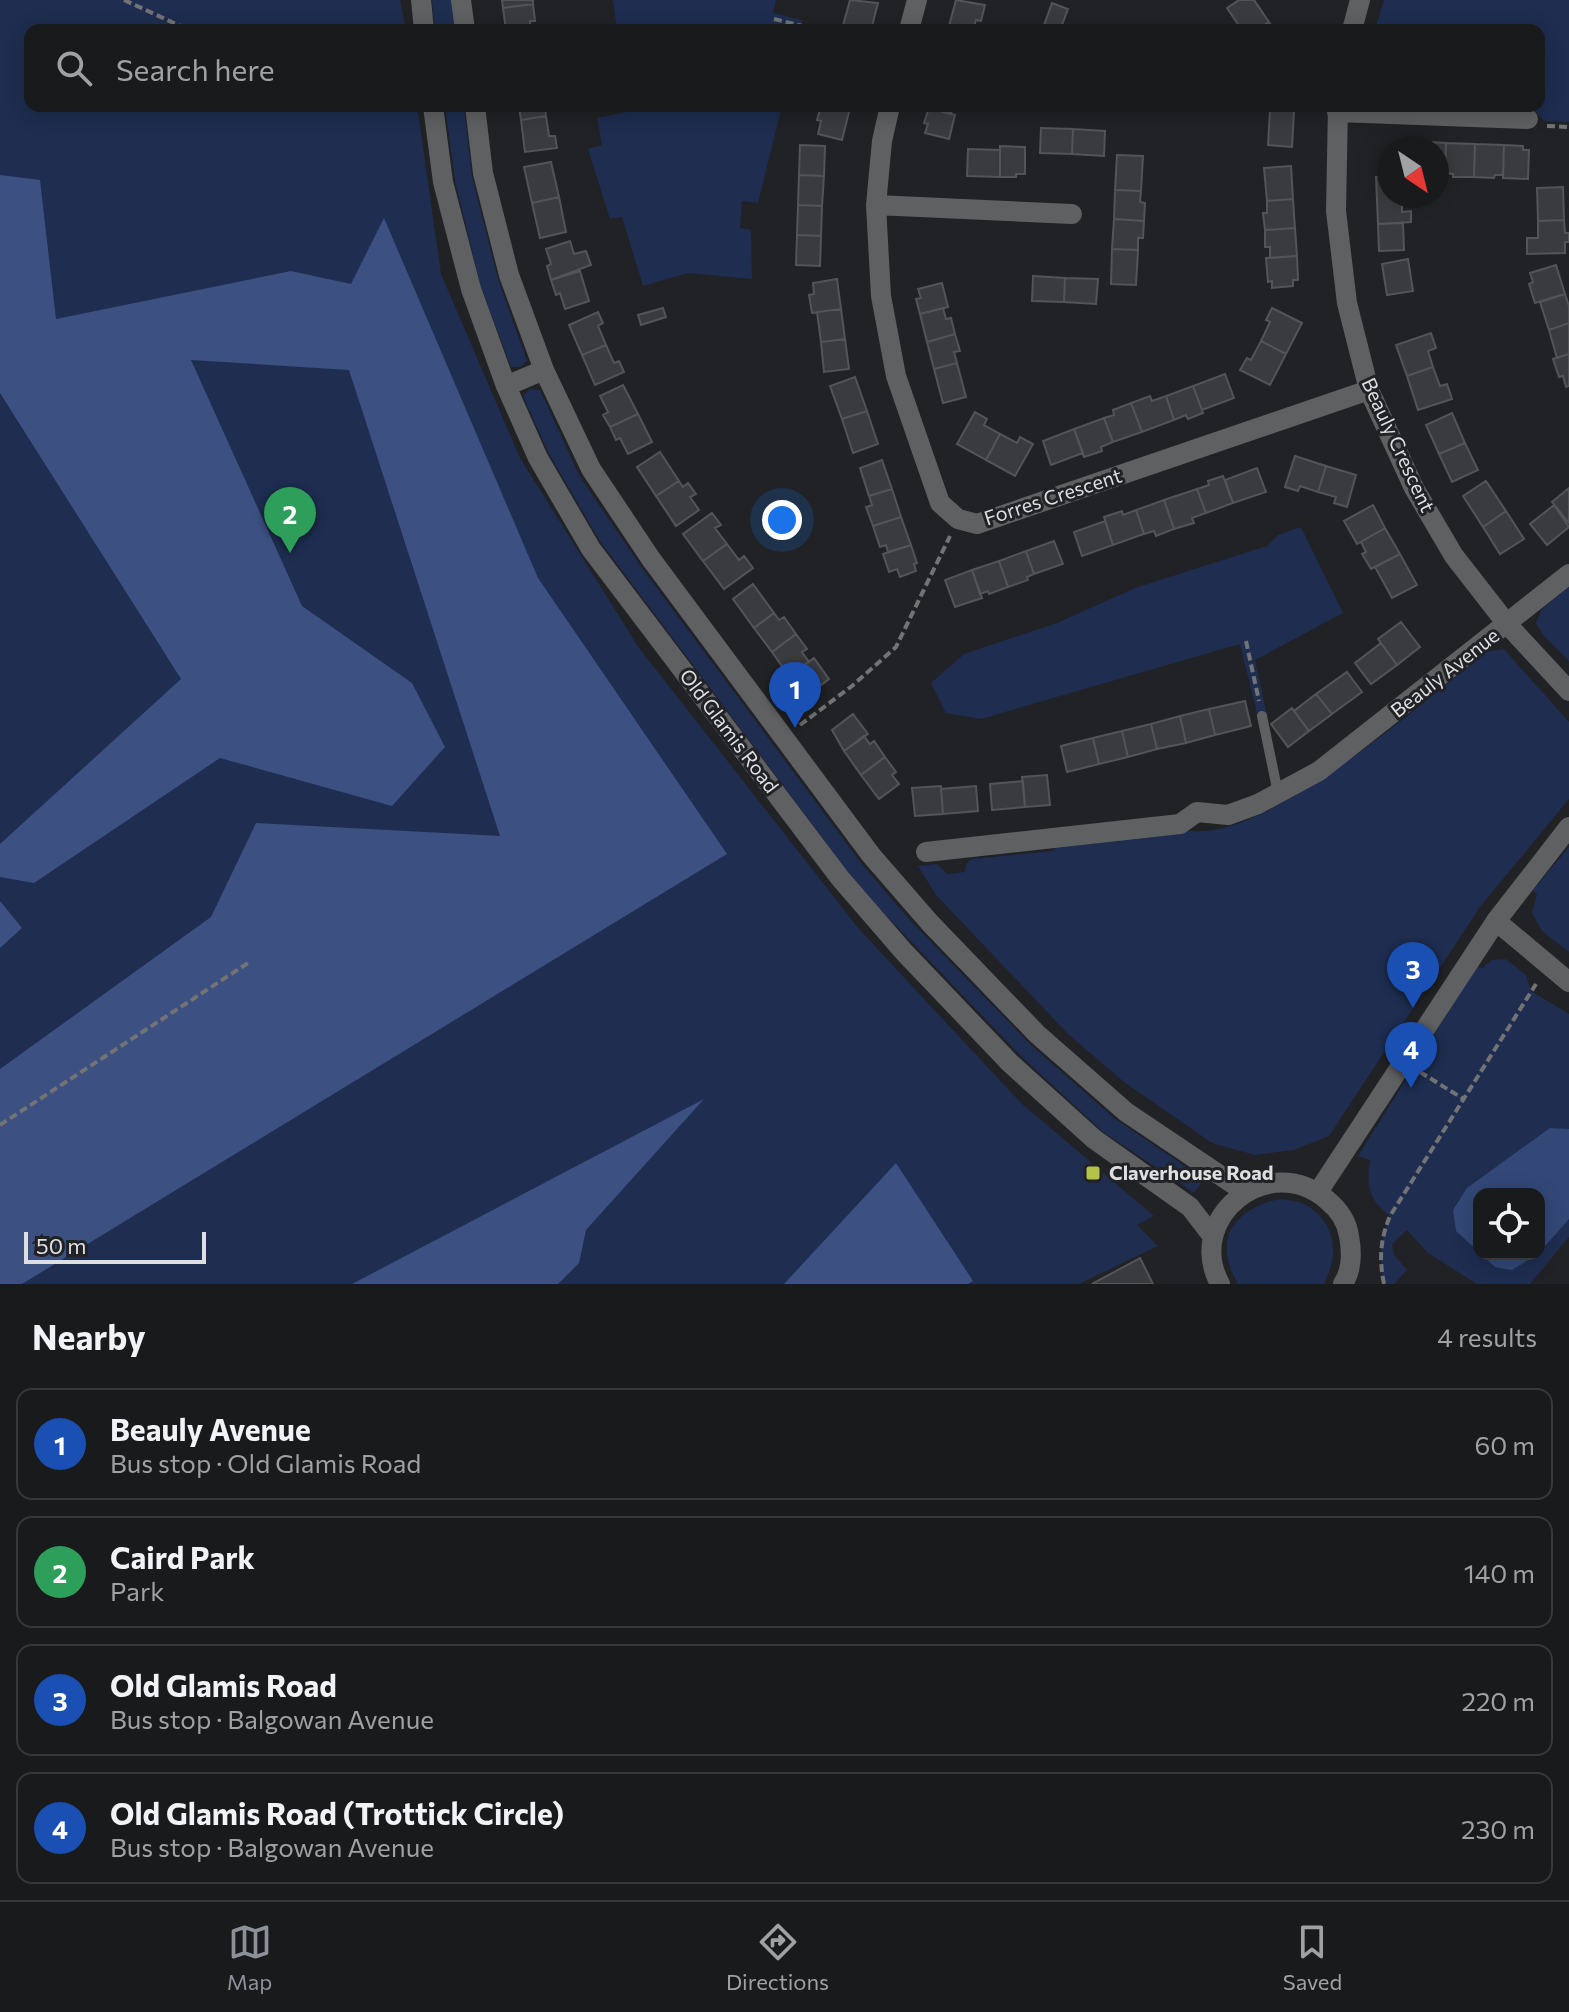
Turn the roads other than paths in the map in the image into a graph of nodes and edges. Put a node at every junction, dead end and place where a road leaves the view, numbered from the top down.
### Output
1 (421, 0) edge
2 (461, 0) edge
3 (917, 0) edge
4 (1360, 0) edge
5 (423, 24) edge
6 (464, 24) edge
7 (911, 24) edge
8 (1354, 24) edge
9 (434, 112) edge
10 (476, 112) edge
11 (889, 112) edge
12 (1338, 112) edge
13 (1395, 112) edge
14 (1528, 119) dead end
15 (876, 205) junction
16 (1072, 214) dead end
17 (544, 370) junction
18 (506, 386) junction
19 (1369, 390) junction
20 (1569, 574) edge
21 (1507, 624) junction
22 (1569, 691) edge
23 (1262, 716) road end
24 (1278, 793) junction
25 (1569, 827) edge
26 (952, 849) junction
27 (926, 852) dead end
28 (955, 871) dead end
29 (1496, 921) junction
30 (1569, 982) edge
31 (1245, 1192) junction
32 (1318, 1192) junction
33 (1213, 1237) junction
34 (1220, 1284) edge
35 (1343, 1284) edge

1 - 5 street
2 - 6 street
3 - 7 street
4 - 8 street
9 - 18 street, Old Glamis Road
10 - 17 street, Old Glamis Road
11 - 15 street, Forres Crescent
12 - 19 street, Beauly Crescent
13 - 14 street
15 - 16 street
15 - 19 street, Forres Crescent
17 - 18 street
17 - 31 street, Old Glamis Road
18 - 33 street, Old Glamis Road
19 - 21 street, Beauly Crescent
20 - 21 street, Beauly Avenue
21 - 22 street, Beauly Crescent
21 - 24 street, Beauly Avenue
23 - 24 lane
24 - 26 street, Beauly Avenue
25 - 29 street
26 - 27 street, Beauly Avenue
26 - 28 street
29 - 30 street
29 - 32 street
31 - 32 street
31 - 33 street
32 - 35 street
33 - 34 street

